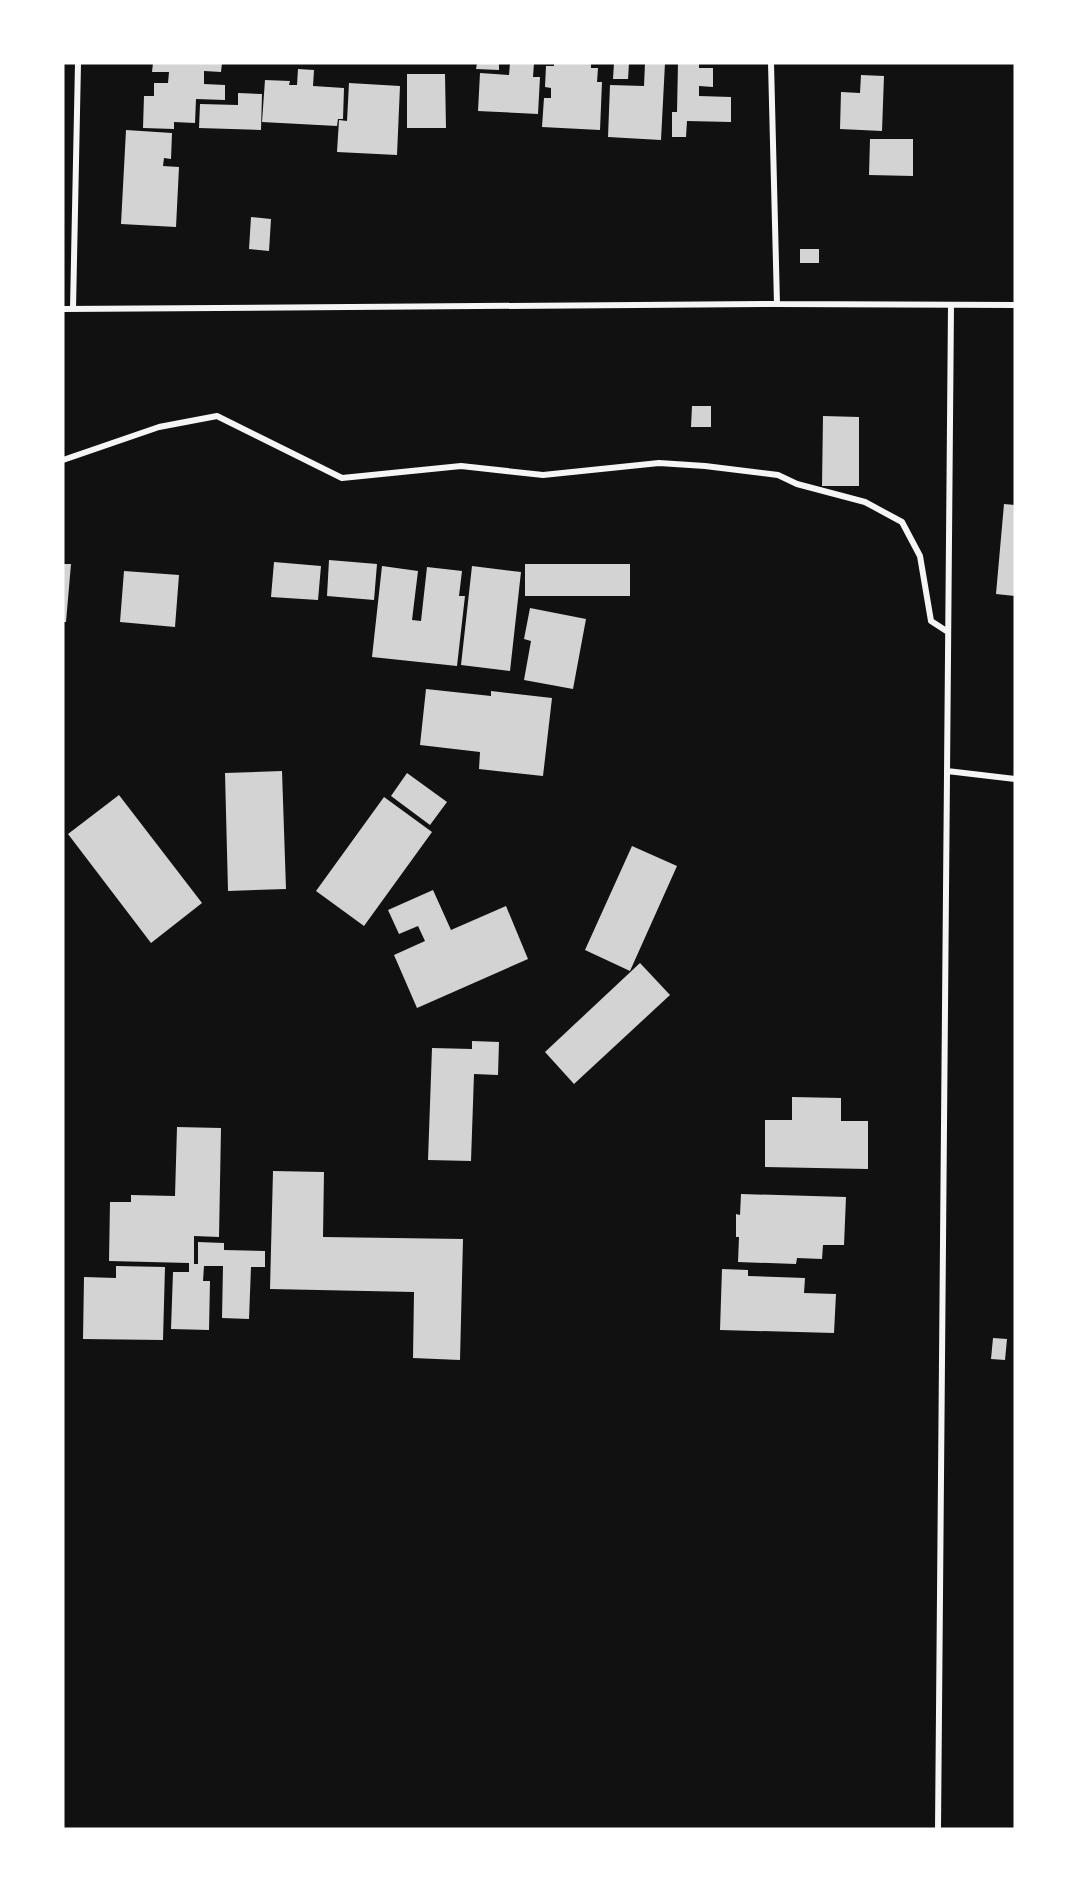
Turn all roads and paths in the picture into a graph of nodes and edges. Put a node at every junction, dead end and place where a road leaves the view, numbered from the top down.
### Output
1 (78, 63) edge
2 (771, 63) edge
3 (777, 304) junction
4 (951, 305) junction
5 (1015, 305) edge
6 (63, 309) edge
7 (73, 309) junction
8 (63, 460) edge
9 (948, 632) junction
10 (947, 771) junction
11 (1015, 779) edge
12 (938, 1829) edge

1 - 7 street
2 - 3 street
3 - 4 street
3 - 7 street
4 - 5 street
4 - 9 street
6 - 7 street
8 - 9 street
9 - 10 street
10 - 11 street
10 - 12 street

